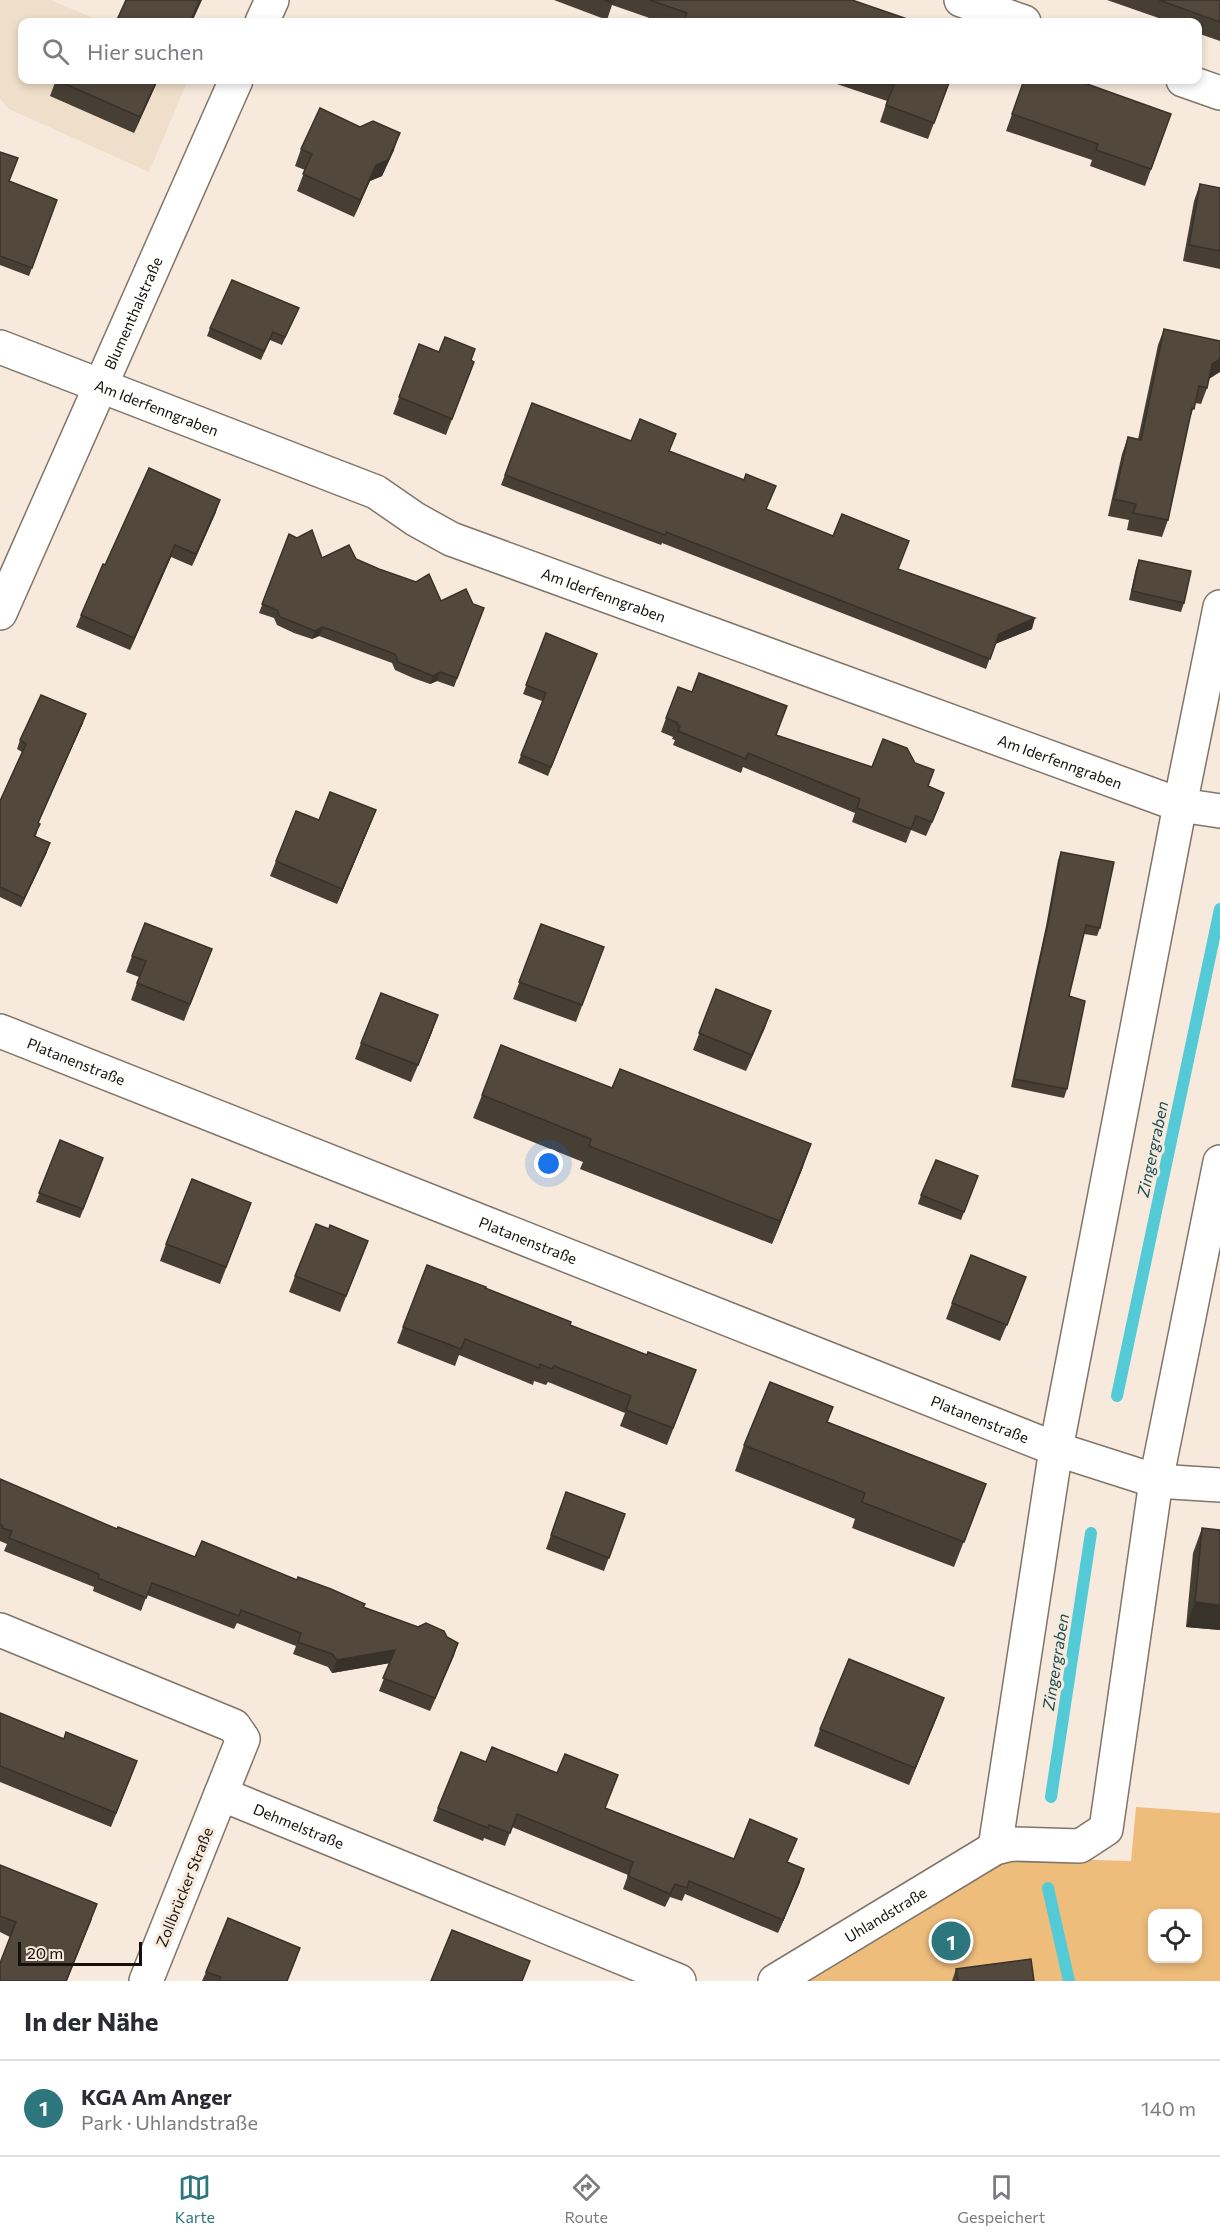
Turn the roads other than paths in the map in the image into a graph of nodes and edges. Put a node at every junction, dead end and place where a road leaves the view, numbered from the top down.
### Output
1 (272, 0) edge
2 (961, 0) edge
3 (264, 18) edge
4 (1013, 18) edge
5 (234, 84) edge
6 (1194, 84) edge
7 (1220, 93) edge
8 (0, 347) edge
9 (99, 385) junction
10 (1220, 608) edge
11 (0, 613) edge
12 (1179, 805) junction
13 (1220, 811) edge
14 (0, 1031) edge
15 (1220, 1162) edge
16 (1056, 1449) junction
17 (1156, 1481) junction
18 (1220, 1485) edge
19 (0, 1630) edge
20 (221, 1794) junction
21 (1003, 1846) junction
22 (146, 1981) edge
23 (679, 1981) edge
24 (775, 1981) edge

1 - 3 street
2 - 4 street
5 - 9 street, Blumenthalstraße
6 - 7 street
8 - 9 street, Am Iderfenngraben
9 - 11 street, Blumenthalstraße
9 - 12 street, Am Iderfenngraben
10 - 12 street
12 - 13 street, Am Iderfenngraben
12 - 16 street
14 - 16 street, Platanenstraße
15 - 17 street
16 - 17 street
16 - 21 street
17 - 18 street
17 - 21 street
19 - 20 street
20 - 22 street, Zollbrücker Straße
20 - 23 street, Dehmelstraße
21 - 24 street, Uhlandstraße

